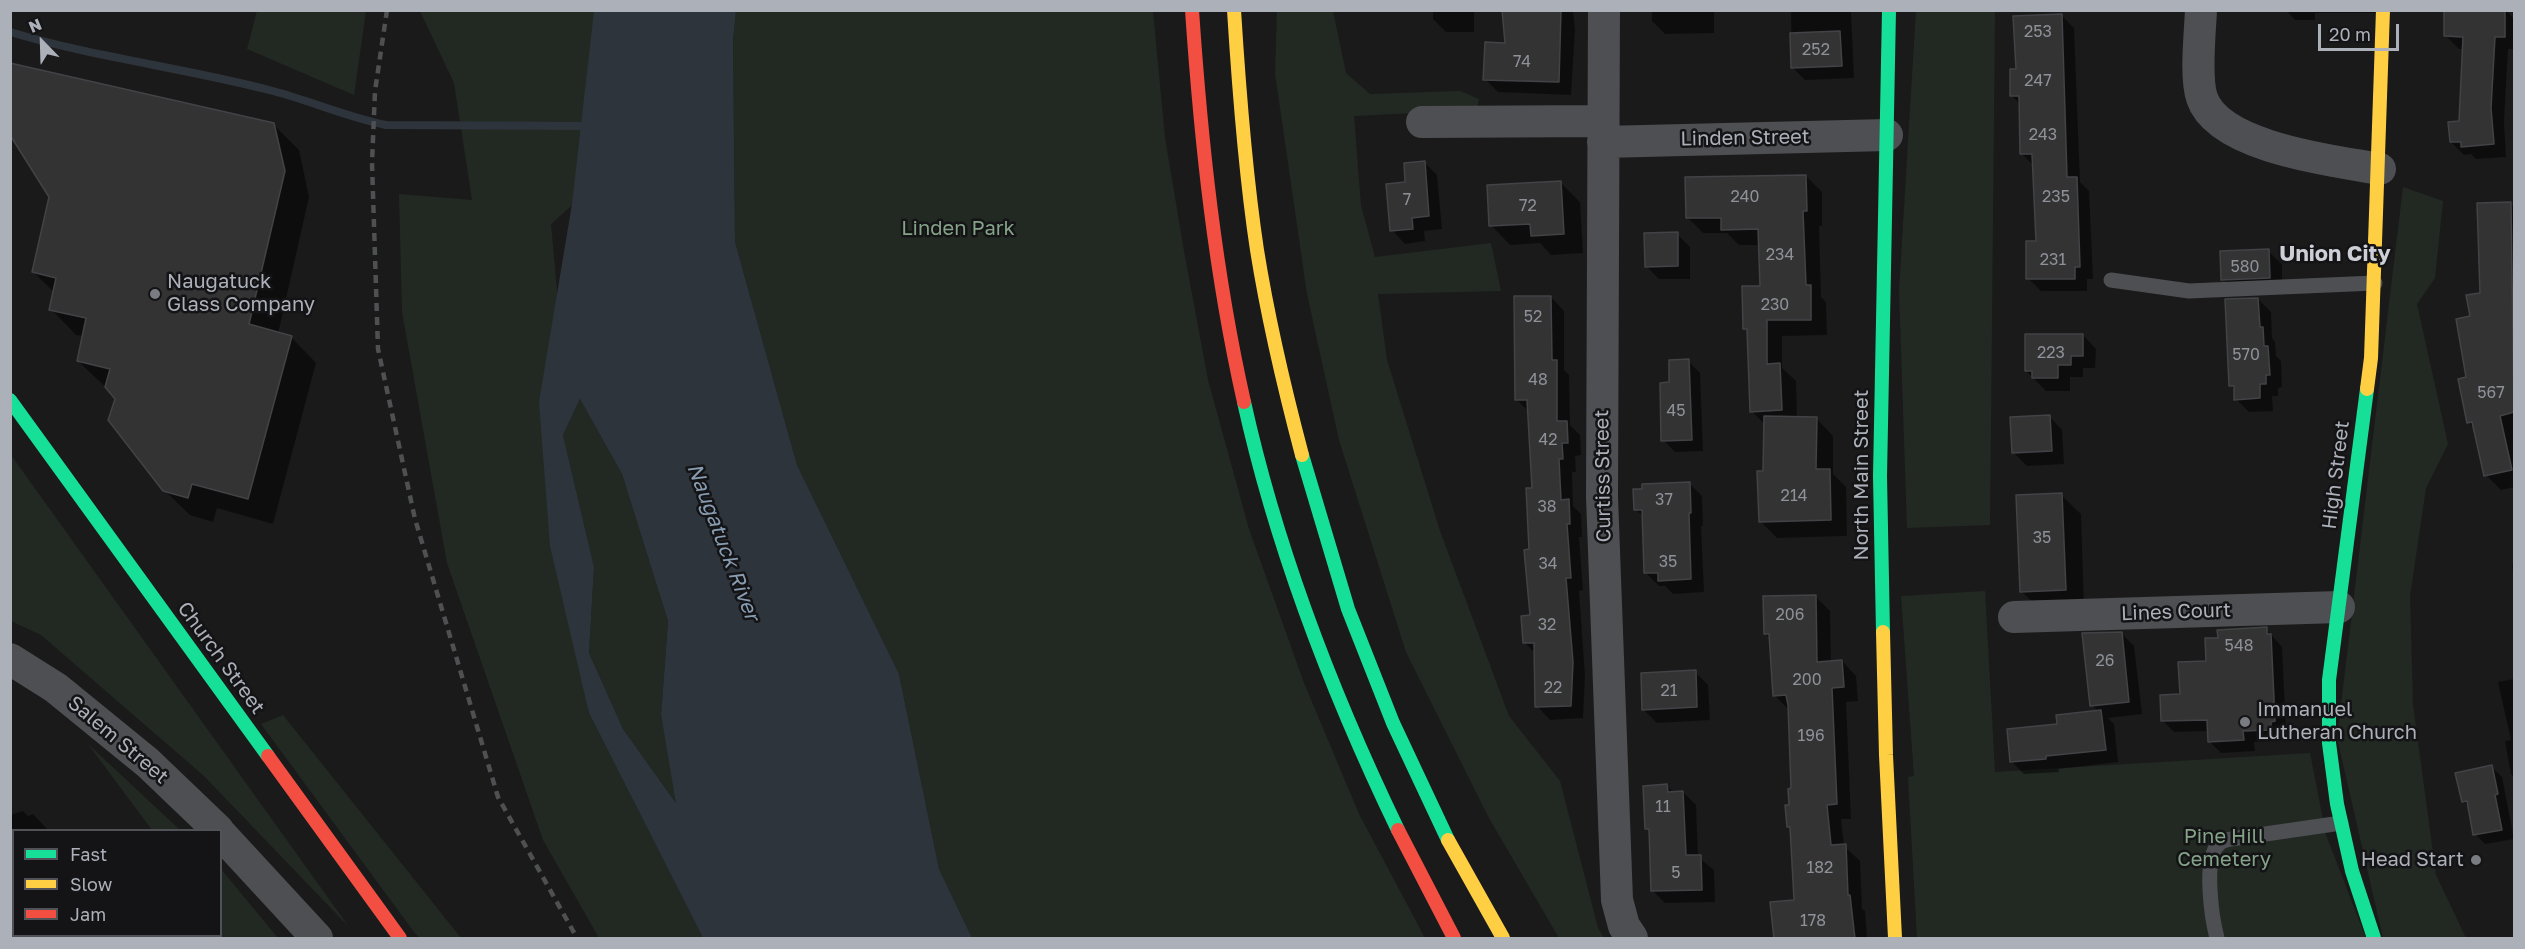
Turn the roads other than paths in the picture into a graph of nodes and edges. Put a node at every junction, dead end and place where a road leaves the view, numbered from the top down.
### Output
1 (1192, 10) edge
2 (1234, 10) edge
3 (1604, 10) edge
4 (1889, 10) edge
5 (2201, 10) edge
6 (2384, 10) edge
7 (1422, 122) dead end
8 (1602, 132) junction
9 (1887, 135) junction
10 (2380, 169) junction
11 (2111, 280) dead end
12 (2374, 284) junction
13 (10, 400) edge
14 (2339, 607) junction
15 (2014, 617) dead end
16 (10, 659) edge
17 (2342, 823) junction
18 (216, 829) edge
19 (222, 835) edge
20 (317, 939) edge
21 (400, 939) edge
22 (1454, 939) edge
23 (1503, 939) edge
24 (1632, 939) edge
25 (1895, 939) edge
26 (2217, 939) edge
27 (2374, 939) edge

1 - 22 main road
2 - 23 main road
3 - 8 street, Curtiss Street
4 - 9 main road, North Main Street
5 - 10 street
6 - 10 main road, High Street
7 - 8 street, Linden Street
8 - 9 street, Linden Street
8 - 24 street, Curtiss Street
9 - 25 main road, North Main Street
10 - 12 main road, High Street
11 - 12 lane
12 - 14 main road, High Street
13 - 21 main road, Church Street
14 - 15 street, Lines Court
14 - 17 main road, High Street
16 - 18 street, Salem Street
17 - 26 lane
17 - 27 main road, High Street
19 - 20 street, Salem Street

